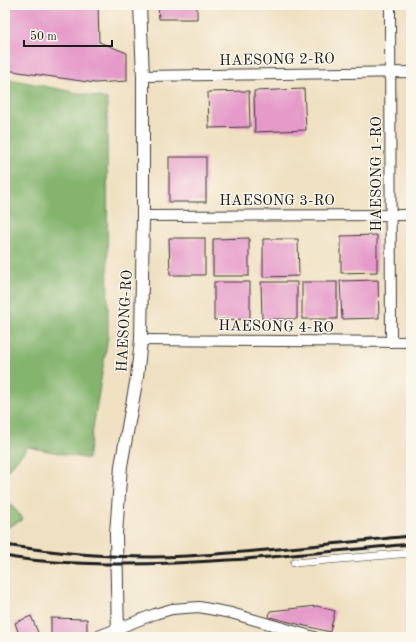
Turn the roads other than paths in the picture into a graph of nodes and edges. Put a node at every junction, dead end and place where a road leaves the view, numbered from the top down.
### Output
1 (140, 5) edge
2 (390, 5) edge
3 (390, 72) junction
4 (411, 72) edge
5 (143, 76) junction
6 (391, 215) junction
7 (411, 215) edge
8 (143, 216) junction
9 (141, 340) junction
10 (391, 342) junction
11 (411, 342) edge
12 (411, 553) edge
13 (294, 563) dead end
14 (118, 633) edge
15 (96, 637) edge
16 (314, 637) edge

1 - 5 street, HAESONG-RO
2 - 3 street, HAESONG 1-RO
3 - 4 street, HAESONG 2-RO
3 - 5 street, HAESONG 2-RO
3 - 6 street, HAESONG 1-RO
5 - 8 street, HAESONG-RO
6 - 7 street, HAESONG 3-RO
6 - 8 street, HAESONG 3-RO
6 - 10 street, HAESONG 1-RO
8 - 9 street, HAESONG-RO
9 - 10 street, HAESONG 4-RO
9 - 14 street, HAESONG-RO
10 - 11 street, HAESONG 4-RO
12 - 13 street
14 - 15 street
14 - 16 street

